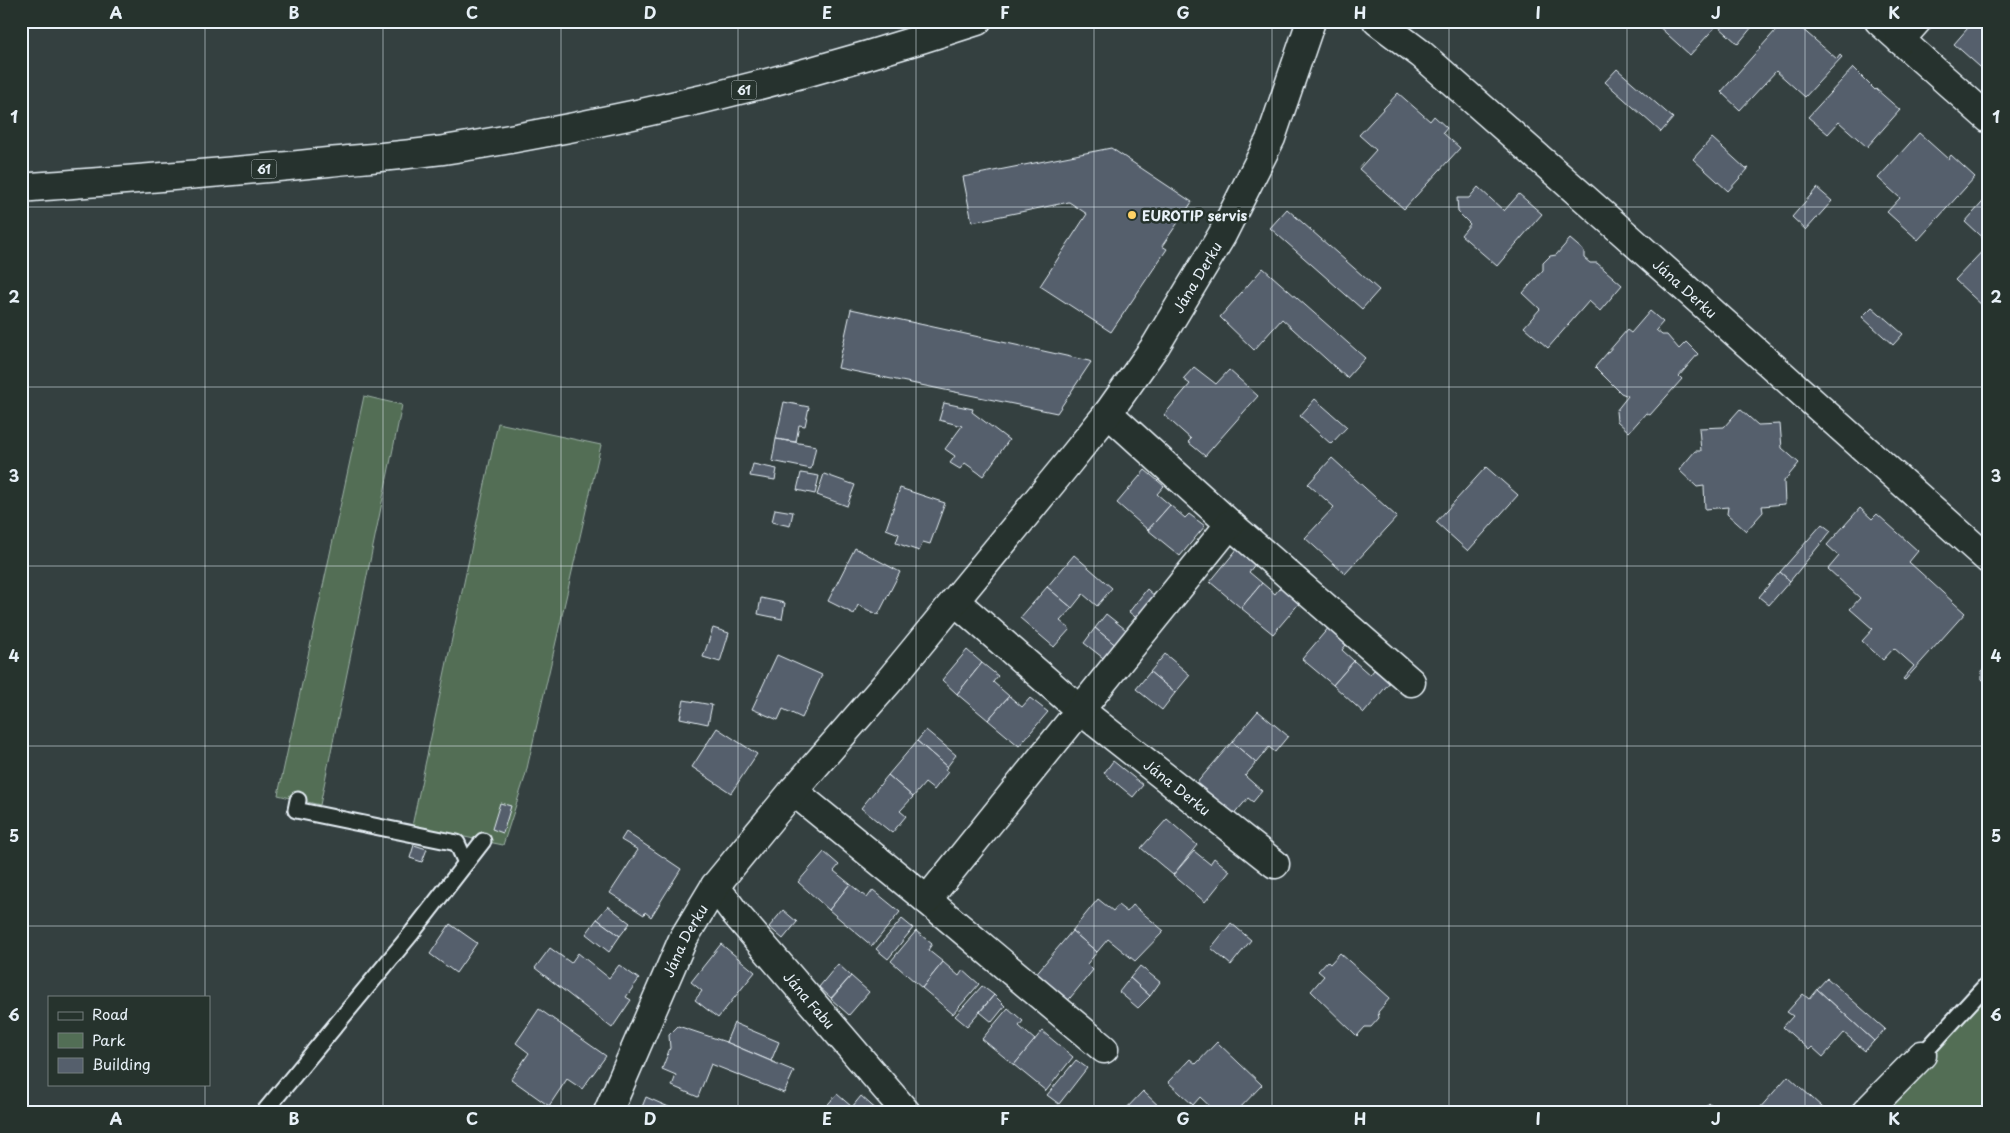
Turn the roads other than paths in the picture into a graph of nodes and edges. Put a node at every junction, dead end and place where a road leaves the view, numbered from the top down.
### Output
1 (977, 21) edge
2 (1311, 21) edge
3 (1377, 21) edge
4 (1879, 21) edge
5 (1909, 31) edge
6 (1989, 120) edge
7 (21, 188) edge
8 (1108, 413) junction
9 (1230, 524) junction
10 (1989, 560) edge
11 (955, 601) junction
12 (1412, 682) dead end
13 (1080, 710) junction
14 (793, 791) junction
15 (298, 800) dead end
16 (483, 841) dead end
17 (466, 863) junction
18 (1275, 864) dead end
19 (715, 886) junction
20 (927, 900) junction
21 (1989, 982) edge
22 (1104, 1049) dead end
23 (1922, 1055) joint
24 (264, 1112) edge
25 (608, 1112) edge
26 (906, 1112) edge
27 (1866, 1112) edge

1 - 7 street, 61
2 - 8 street, Jána Derku
3 - 10 street, Jána Derku
4 - 5 street
5 - 6 street
8 - 9 street
8 - 11 street, Jána Derku
9 - 12 street
9 - 13 street
11 - 13 street, Jána Derku
11 - 14 street, Jána Derku
13 - 18 street, Jána Derku
13 - 20 street
14 - 19 street, Jána Derku
14 - 20 street
15 - 17 lane
16 - 17 lane
17 - 24 lane
19 - 25 street, Jána Derku
19 - 26 street, Jána Fabu
20 - 22 street
21 - 23 lane
23 - 27 street

